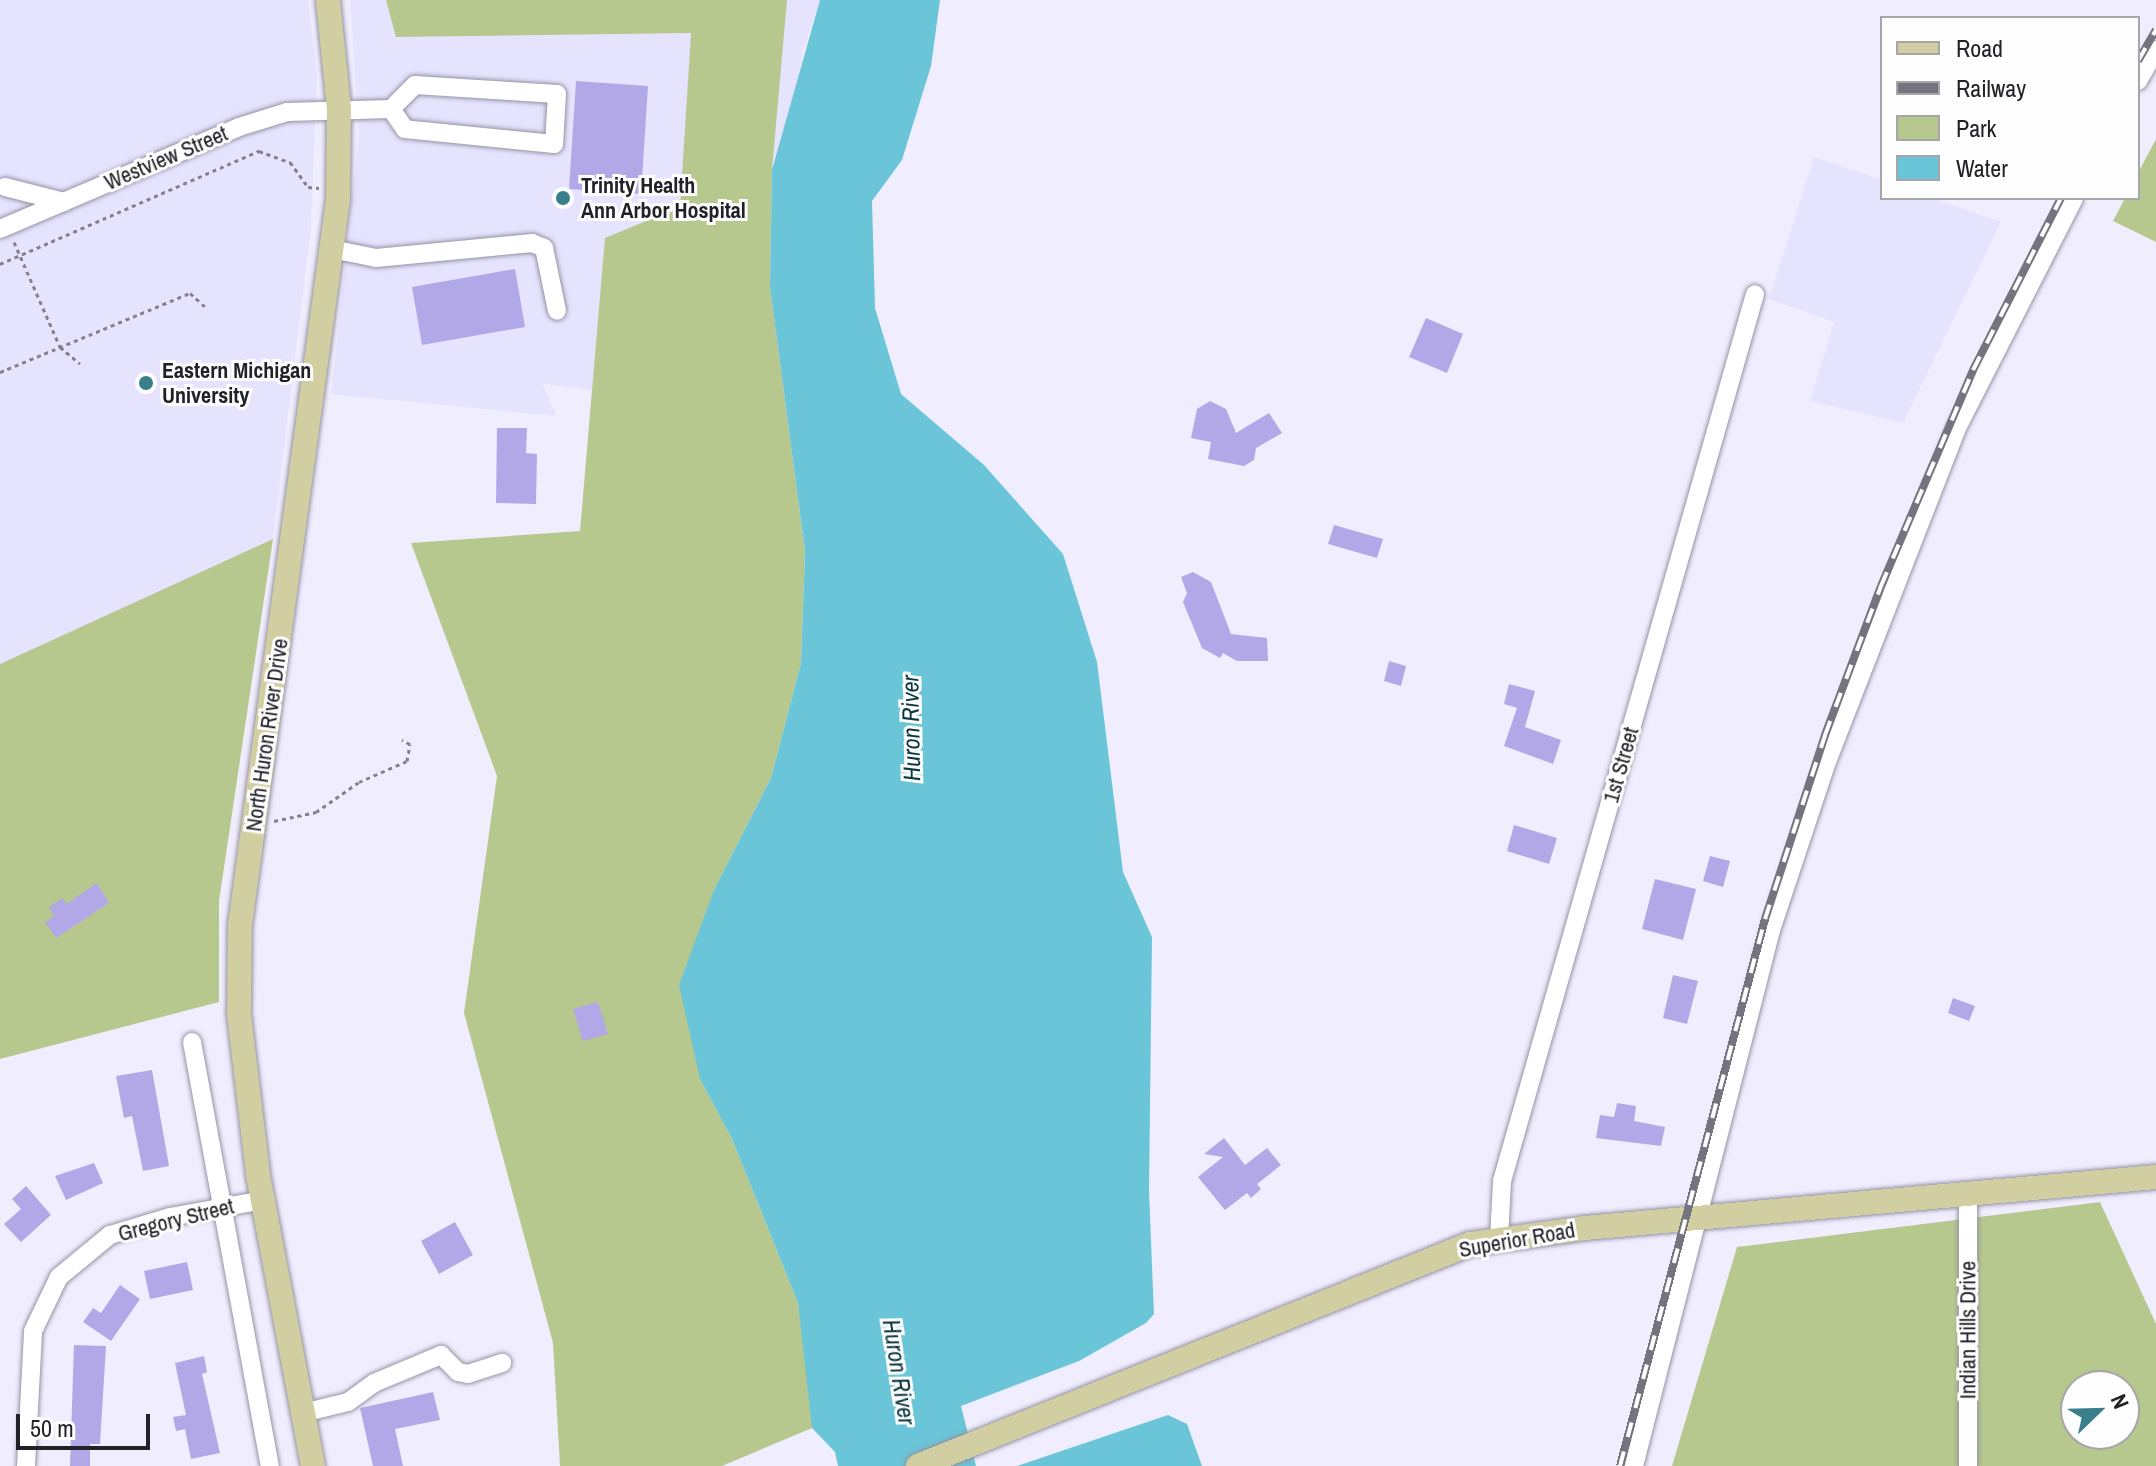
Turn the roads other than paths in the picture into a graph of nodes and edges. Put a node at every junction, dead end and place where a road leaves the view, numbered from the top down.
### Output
1 (328, 0) edge
2 (2156, 50) edge
3 (2140, 78) edge
4 (339, 109) junction
5 (391, 109) junction
6 (5, 187) dead end
7 (2073, 200) edge
8 (64, 202) junction
9 (0, 229) edge
10 (332, 249) junction
11 (1755, 294) dead end
12 (557, 311) dead end
13 (192, 1042) dead end
14 (2156, 1177) edge
15 (1968, 1194) junction
16 (264, 1200) junction
17 (220, 1207) junction
18 (1699, 1219) junction
19 (1499, 1239) junction
20 (502, 1363) dead end
21 (303, 1413) junction
22 (26, 1466) edge
23 (270, 1466) edge
24 (313, 1466) edge
25 (918, 1466) edge
26 (1634, 1466) edge
27 (1968, 1466) edge

1 - 4 main road, North Huron River Drive
2 - 3 street
4 - 5 street, Westview Street
4 - 8 street, Westview Street
4 - 10 main road, North Huron River Drive
5 - 5 street
6 - 8 street
7 - 18 street
8 - 9 street, Westview Street
10 - 12 street
10 - 16 main road, North Huron River Drive
11 - 19 street, 1st Street
13 - 17 street
14 - 15 main road, Superior Road
15 - 18 main road, Superior Road
15 - 27 street, Indian Hills Drive
16 - 17 street, Gregory Street
16 - 21 main road, North Huron River Drive
17 - 22 street, Gregory Street
17 - 23 street
18 - 19 main road, Superior Road
18 - 26 street
19 - 25 main road, Superior Road
20 - 21 street
21 - 24 main road, North Huron River Drive

